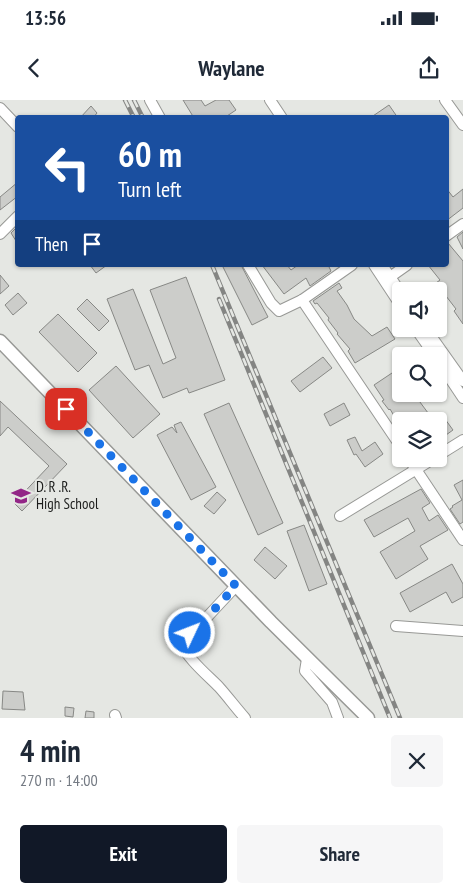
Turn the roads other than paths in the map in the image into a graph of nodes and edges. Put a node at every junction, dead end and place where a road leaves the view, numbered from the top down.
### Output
1 (150, 100) edge
2 (262, 100) edge
3 (270, 100) edge
4 (445, 100) edge
5 (0, 108) edge
6 (158, 115) edge
7 (272, 115) edge
8 (280, 115) edge
9 (15, 124) edge
10 (463, 125) edge
11 (15, 219) edge
12 (463, 224) edge
13 (0, 234) edge
14 (449, 234) edge
15 (249, 267) edge
16 (349, 267) edge
17 (375, 267) edge
18 (383, 267) edge
19 (403, 267) edge
20 (390, 277) junction
21 (393, 282) edge
22 (392, 292) edge
23 (302, 300) junction
24 (432, 337) edge
25 (0, 341) edge
26 (447, 374) edge
27 (463, 381) edge
28 (463, 398) edge
29 (392, 434) edge
30 (463, 440) edge
31 (447, 450) edge
32 (419, 467) edge
33 (416, 469) junction
34 (340, 516) dead end
35 (463, 540) edge
36 (236, 586) junction
37 (396, 626) dead end
38 (463, 631) edge
39 (307, 659) junction
40 (245, 718) edge
41 (338, 718) edge
42 (368, 718) edge

1 - 6 street
2 - 7 street
3 - 8 street
4 - 10 street
5 - 9 street
11 - 13 street
12 - 14 street
15 - 23 street
16 - 23 street
17 - 22 street
18 - 20 street
19 - 20 street
20 - 21 street
23 - 29 street
24 - 27 street
25 - 36 main road
26 - 28 street
30 - 31 street
32 - 33 street
33 - 34 street
33 - 35 street
36 - 39 main road
36 - 40 street
37 - 38 street
39 - 41 street
39 - 42 main road

